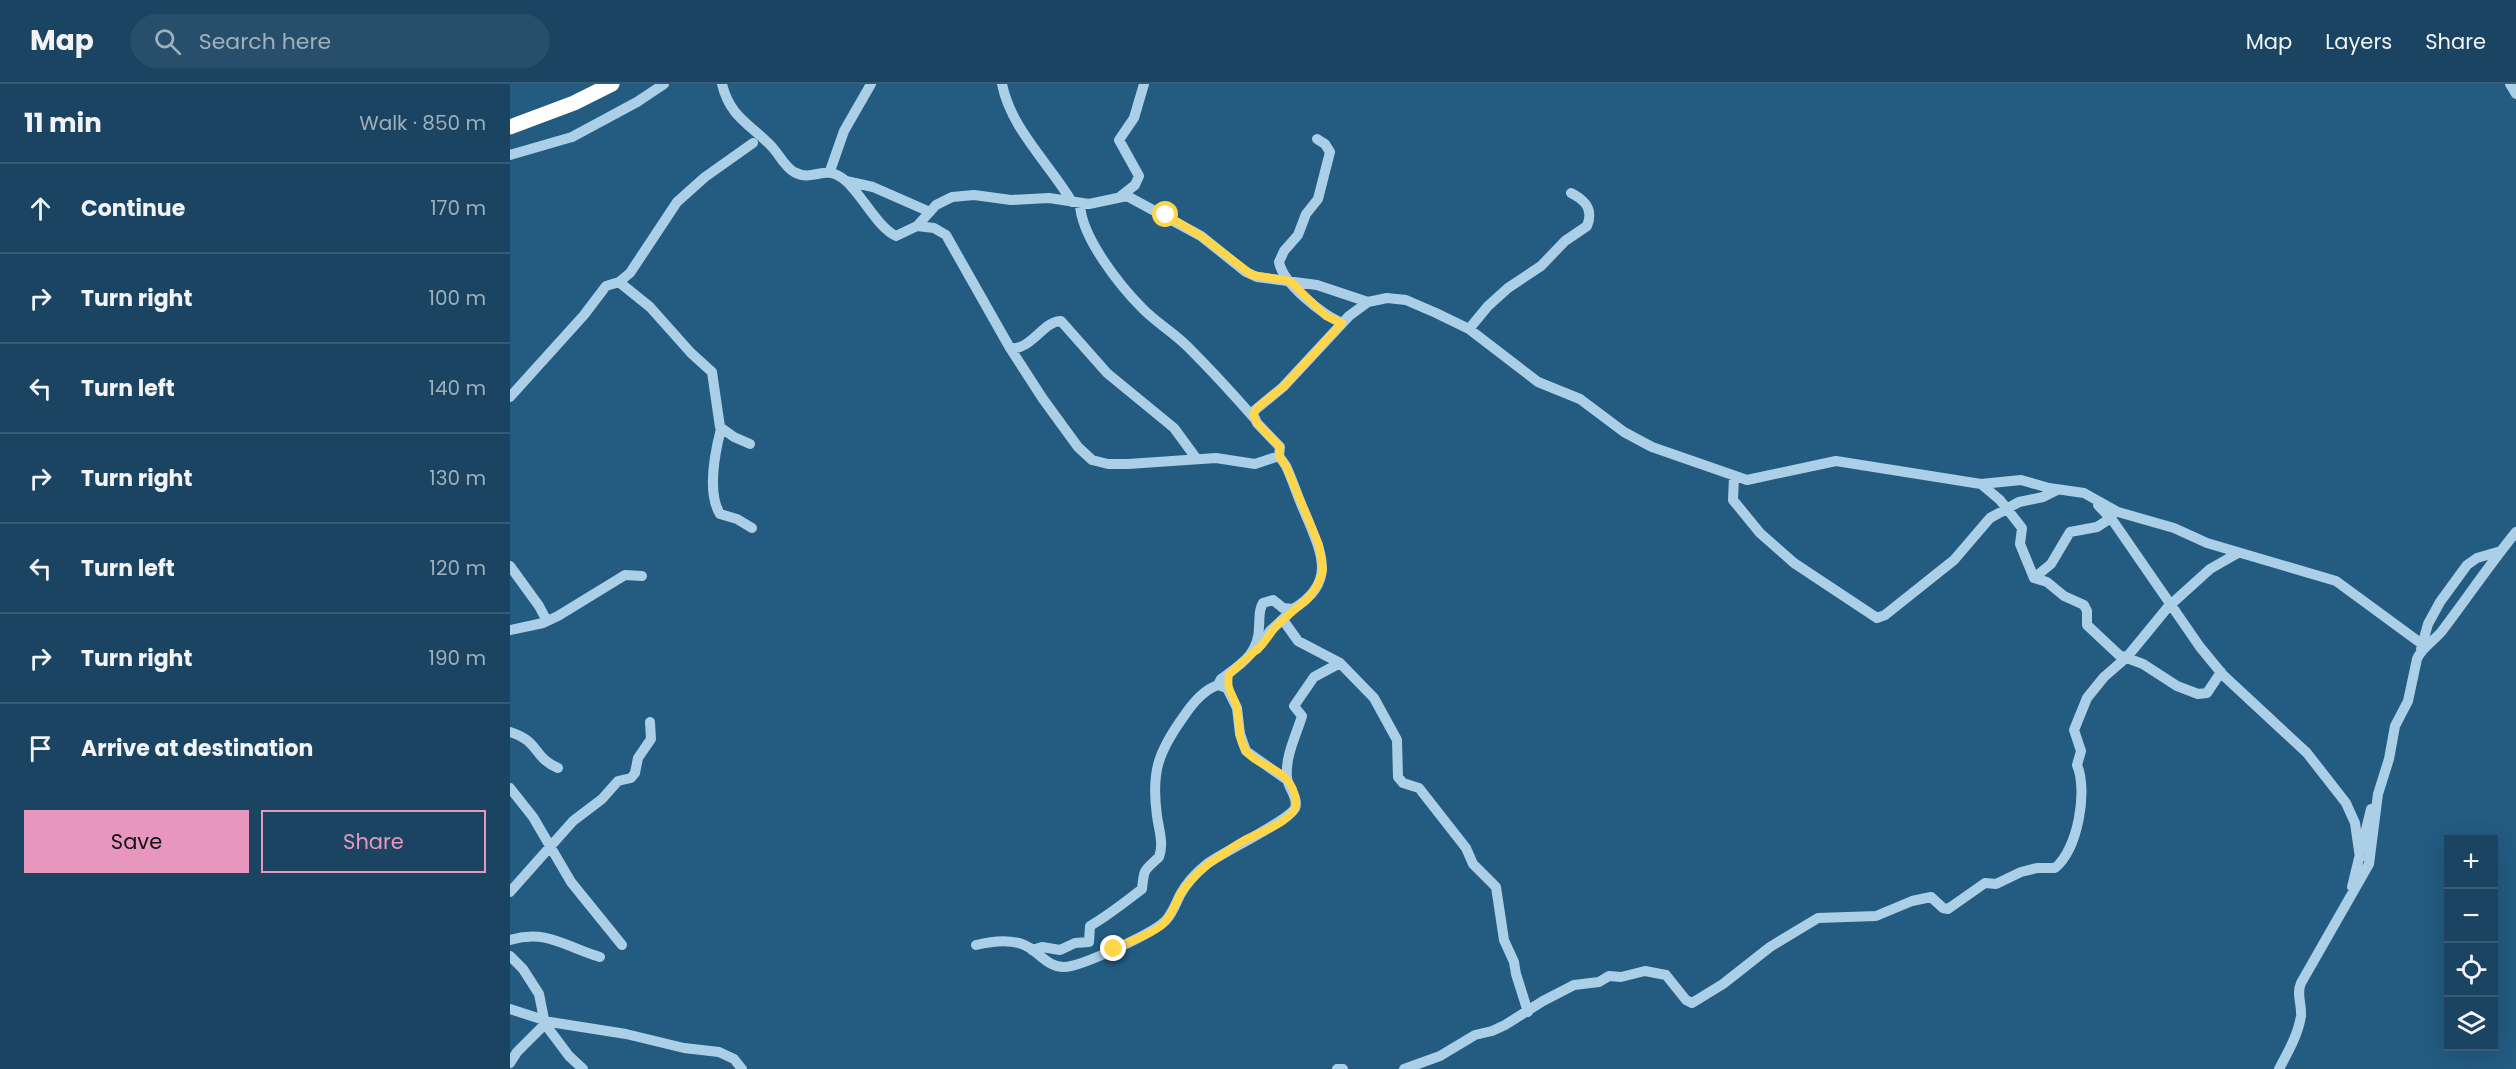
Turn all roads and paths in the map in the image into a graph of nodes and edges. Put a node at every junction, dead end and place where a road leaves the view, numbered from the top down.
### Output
1 (612, 84) edge
2 (664, 84) edge
3 (722, 84) edge
4 (871, 84) edge
5 (1002, 84) edge
6 (1144, 84) edge
7 (2510, 84) edge
8 (2516, 94) edge
9 (510, 127) edge
10 (753, 131) junction
11 (1317, 139) dead end
12 (753, 143) junction
13 (510, 155) edge
14 (780, 158) junction
15 (830, 171) junction
16 (846, 181) junction
17 (1571, 193) dead end
18 (1121, 196) junction
19 (1076, 203) junction
20 (930, 212) junction
21 (917, 226) junction
22 (1290, 281) junction
23 (619, 282) junction
24 (1368, 302) junction
25 (1342, 323) junction
26 (1469, 329) junction
27 (1010, 348) junction
28 (510, 397) edge
29 (1254, 418) junction
30 (721, 429) junction
31 (750, 444) dead end
32 (1279, 456) junction
33 (1197, 459) junction
34 (1734, 477) junction
35 (1981, 484) junction
36 (2057, 490) junction
37 (2007, 509) junction
38 (2113, 514) junction
39 (752, 528) dead end
40 (2516, 532) edge
41 (2501, 551) junction
42 (2238, 553) junction
43 (510, 567) edge
44 (642, 576) dead end
45 (2034, 578) junction
46 (2170, 605) junction
47 (1293, 609) junction
48 (1282, 620) junction
49 (547, 621) junction
50 (510, 630) edge
51 (1270, 631) junction
52 (1258, 639) junction
53 (2423, 648) junction
54 (1254, 652) junction
55 (2127, 657) junction
56 (1340, 663) junction
57 (2221, 672) junction
58 (1229, 674) junction
59 (1222, 687) junction
60 (650, 722) dead end
61 (510, 732) edge
62 (558, 768) dead end
63 (1287, 780) junction
64 (510, 788) edge
65 (2378, 794) junction
66 (549, 846) junction
67 (2360, 858) junction
68 (510, 892) edge
69 (2347, 902) junction
70 (510, 940) edge
71 (622, 945) dead end
72 (976, 945) dead end
73 (1032, 950) junction
74 (510, 956) edge
75 (600, 957) dead end
76 (510, 1009) edge
77 (1528, 1012) junction
78 (544, 1022) junction
79 (510, 1063) edge
80 (583, 1069) edge
81 (742, 1069) edge
82 (1337, 1069) edge
83 (1343, 1069) edge
84 (1404, 1069) edge
85 (2279, 1069) edge

1 - 9 highway
2 - 13 street
3 - 10 street
4 - 15 street
5 - 19 street
6 - 18 street
7 - 8 street
10 - 12 street
10 - 14 street
11 - 22 street
12 - 14 street
12 - 23 street
14 - 15 street
15 - 16 street
16 - 20 street
16 - 21 street
17 - 26 street
18 - 19 street
18 - 22 street
19 - 20 street
19 - 29 street
20 - 21 street
21 - 27 street
22 - 24 street
22 - 25 street
23 - 28 street
23 - 30 street
24 - 25 street
24 - 26 street
25 - 29 street
26 - 34 street
27 - 33 street
27 - 33 street
29 - 32 street
30 - 31 street
30 - 39 street
32 - 33 street
32 - 47 street
34 - 35 street
34 - 37 street
35 - 36 street
35 - 37 street
36 - 37 street
36 - 38 street
37 - 45 street
38 - 42 street
38 - 45 street
38 - 46 street
40 - 41 street
41 - 53 street
41 - 53 street
42 - 46 street
42 - 53 street
43 - 49 street
44 - 49 street
45 - 55 street
46 - 55 street
46 - 57 street
47 - 48 street
47 - 52 street
48 - 51 street
48 - 56 street
49 - 50 street
51 - 52 street
51 - 54 street
52 - 54 street
52 - 58 street
53 - 65 street
54 - 58 street
55 - 57 street
55 - 77 street
56 - 63 street
56 - 77 street
57 - 67 street
58 - 59 street
59 - 63 street
59 - 73 street
60 - 66 street
61 - 62 street
63 - 73 street
64 - 66 street
65 - 67 street
65 - 69 street
66 - 68 street
66 - 71 street
67 - 69 street
69 - 85 street
70 - 75 street
72 - 73 street
74 - 78 street
76 - 78 street
77 - 84 street
78 - 79 street
78 - 80 street
78 - 81 street
82 - 83 street

